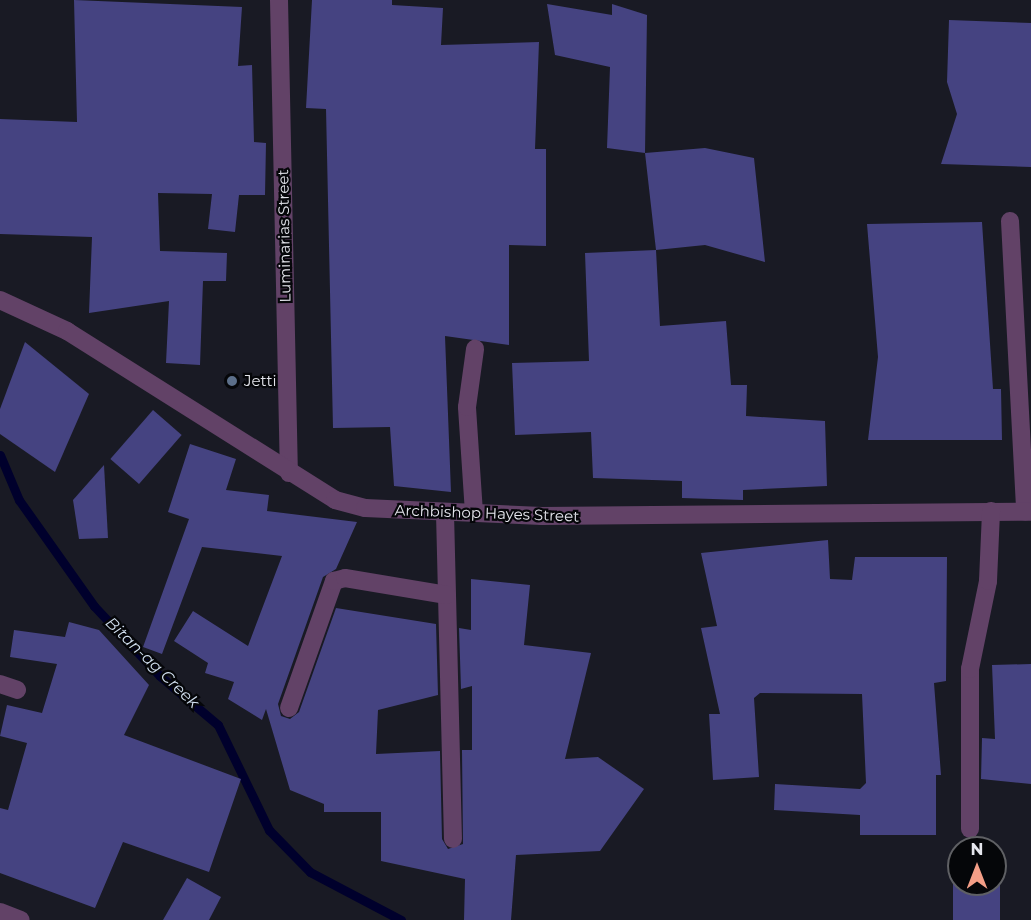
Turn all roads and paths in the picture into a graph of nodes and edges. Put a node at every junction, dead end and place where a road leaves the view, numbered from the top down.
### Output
1 (279, 0) edge
2 (1010, 221) dead end
3 (0, 300) edge
4 (475, 349) dead end
5 (289, 473) junction
6 (991, 511) junction
7 (1028, 512) edge
8 (445, 513) junction
9 (474, 513) junction
10 (447, 595) junction
11 (289, 708) dead end
12 (970, 829) dead end
13 (453, 839) dead end
14 (0, 912) edge
15 (21, 920) edge

1 - 5 street, Luminarias Street
2 - 7 street
3 - 5 street, Archbishop Hayes Street
4 - 9 street
5 - 8 street, Archbishop Hayes Street
6 - 7 street, Archbishop Hayes Street
6 - 9 street, Archbishop Hayes Street
6 - 12 street
8 - 9 street, Archbishop Hayes Street
8 - 10 street
10 - 11 street
10 - 13 street
14 - 15 street

